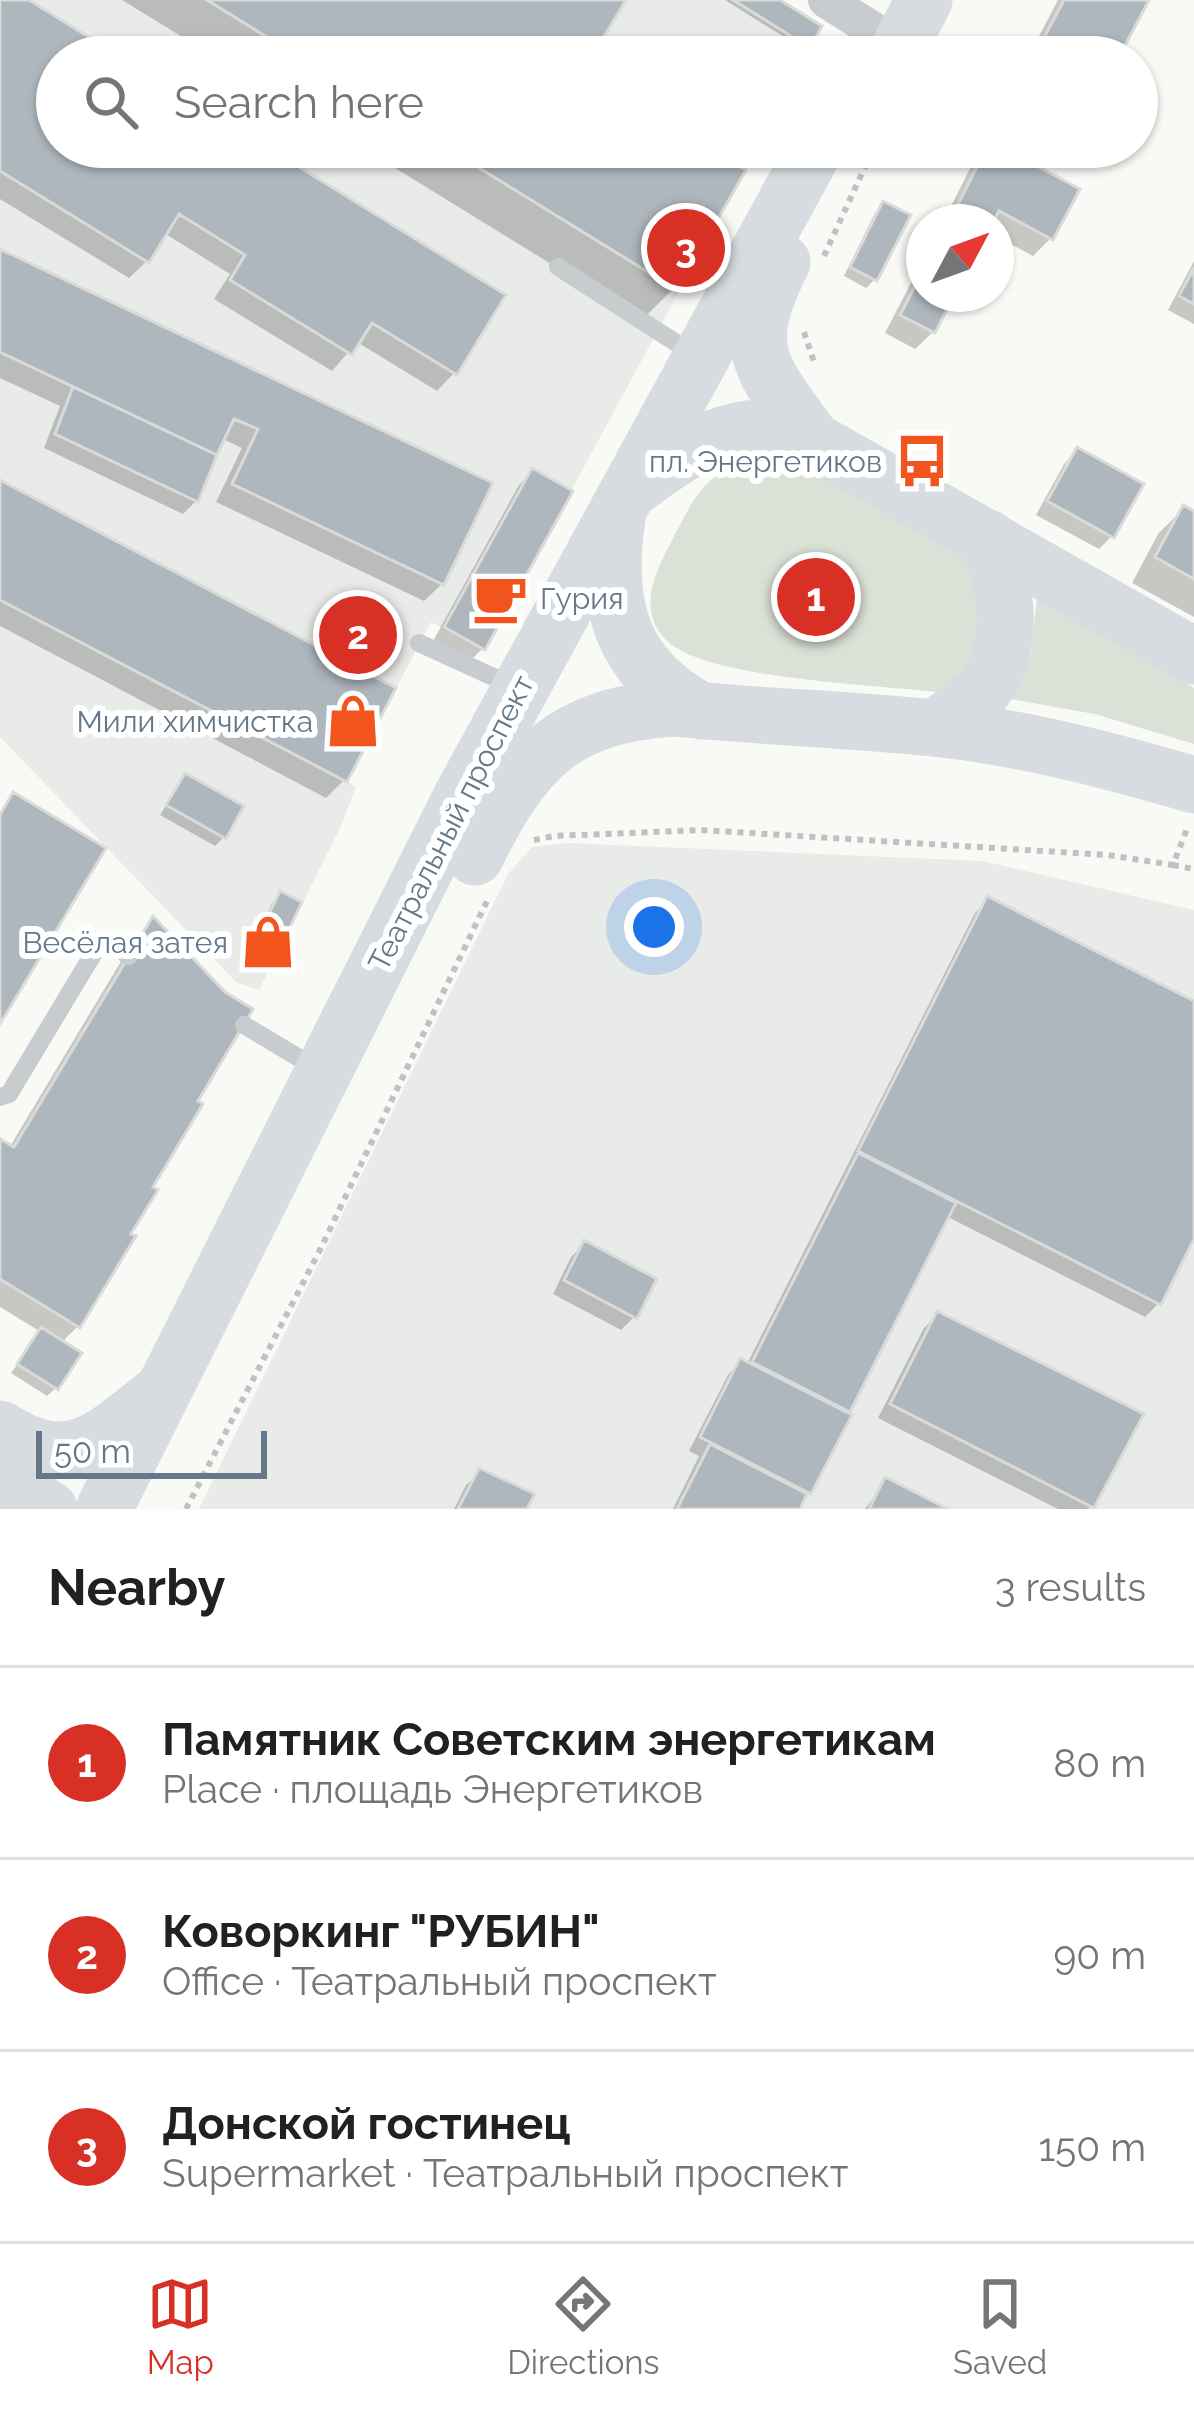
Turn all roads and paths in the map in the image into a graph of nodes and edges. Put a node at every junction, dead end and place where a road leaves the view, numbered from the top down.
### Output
1 (826, 0) edge
2 (924, 0) edge
3 (862, 36) edge
4 (878, 36) edge
5 (804, 168) edge
6 (834, 168) edge
7 (864, 168) edge
8 (558, 267) dead end
9 (816, 273) dead end
10 (803, 329) dead end
11 (699, 358) junction
12 (817, 370) dead end
13 (810, 436) junction
14 (622, 501) junction
15 (988, 538) junction
16 (419, 643) dead end
17 (1194, 656) edge
18 (519, 689) junction
19 (701, 711) junction
20 (935, 728) junction
21 (1193, 801) edge
22 (518, 844) dead end
23 (1173, 865) junction
24 (1194, 869) edge
25 (488, 899) dead end
26 (129, 956) dead end
27 (244, 1025) dead end
28 (323, 1073) junction
29 (0, 1097) edge
30 (164, 1390) junction
31 (0, 1429) edge
32 (0, 1478) edge
33 (50, 1509) edge
34 (104, 1509) edge
35 (145, 1509) edge
36 (186, 1509) edge

1 - 3 street
2 - 4 main road
5 - 11 main road, Театральный проспект
6 - 13 main road
7 - 9 path
8 - 11 lane
10 - 12 path
11 - 14 main road, Театральный проспект
13 - 14 main road
13 - 15 main road
14 - 18 main road, Театральный проспект
14 - 19 main road
15 - 17 main road
15 - 20 main road
16 - 18 lane
18 - 28 main road, Театральный проспект
19 - 20 main road
19 - 35 main road, Театральный проспект
20 - 21 main road
21 - 23 path
22 - 23 path
23 - 24 path
25 - 36 path
26 - 29 lane
27 - 28 lane
28 - 30 main road, Театральный проспект
30 - 31 main road
30 - 34 main road, Театральный проспект
32 - 33 main road

